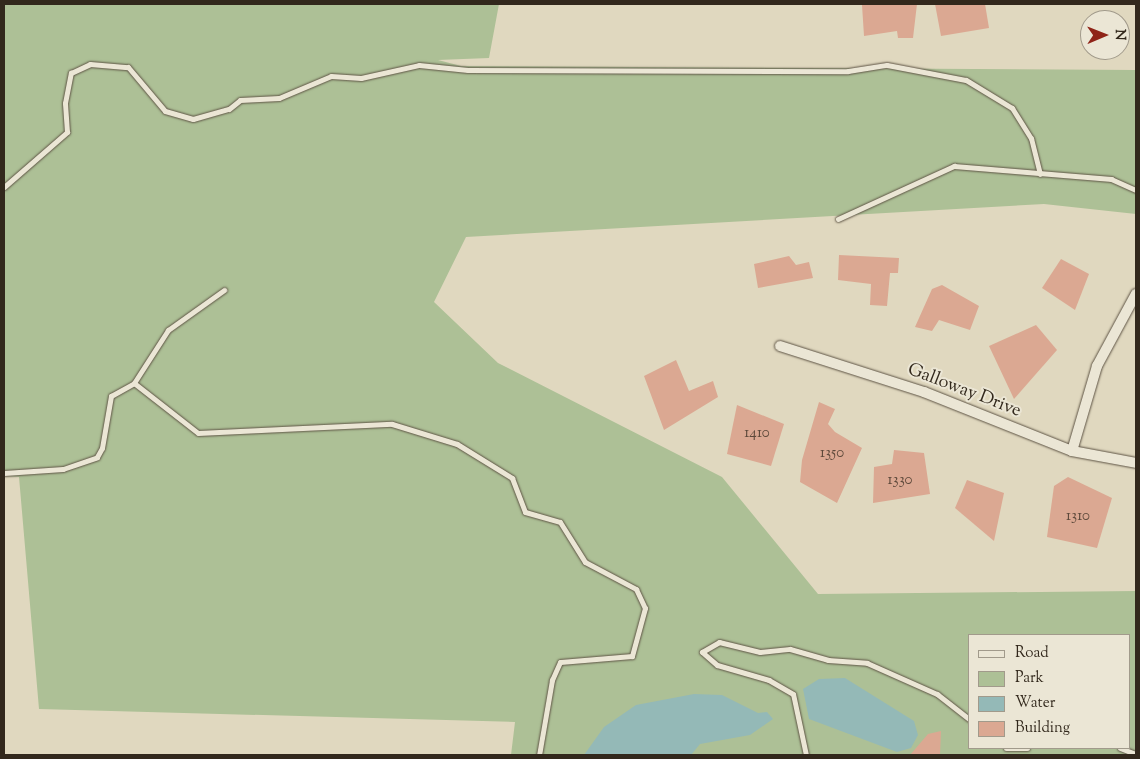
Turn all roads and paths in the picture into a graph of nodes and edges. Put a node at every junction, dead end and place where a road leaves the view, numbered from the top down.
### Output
1 (1040, 174) junction
2 (4, 187) edge
3 (1136, 190) edge
4 (838, 219) dead end
5 (224, 290) dead end
6 (1136, 294) edge
7 (780, 346) dead end
8 (134, 383) junction
9 (1072, 451) junction
10 (1136, 463) edge
11 (4, 473) edge
12 (968, 719) edge
13 (1123, 749) edge
14 (1136, 754) edge
15 (539, 755) edge
16 (806, 755) edge

1 - 2 lane
1 - 3 lane
1 - 4 lane
5 - 8 lane
6 - 9 street
7 - 9 street, Galloway Drive
8 - 11 lane
8 - 15 lane
9 - 10 street, Galloway Drive
12 - 16 lane
13 - 14 lane

